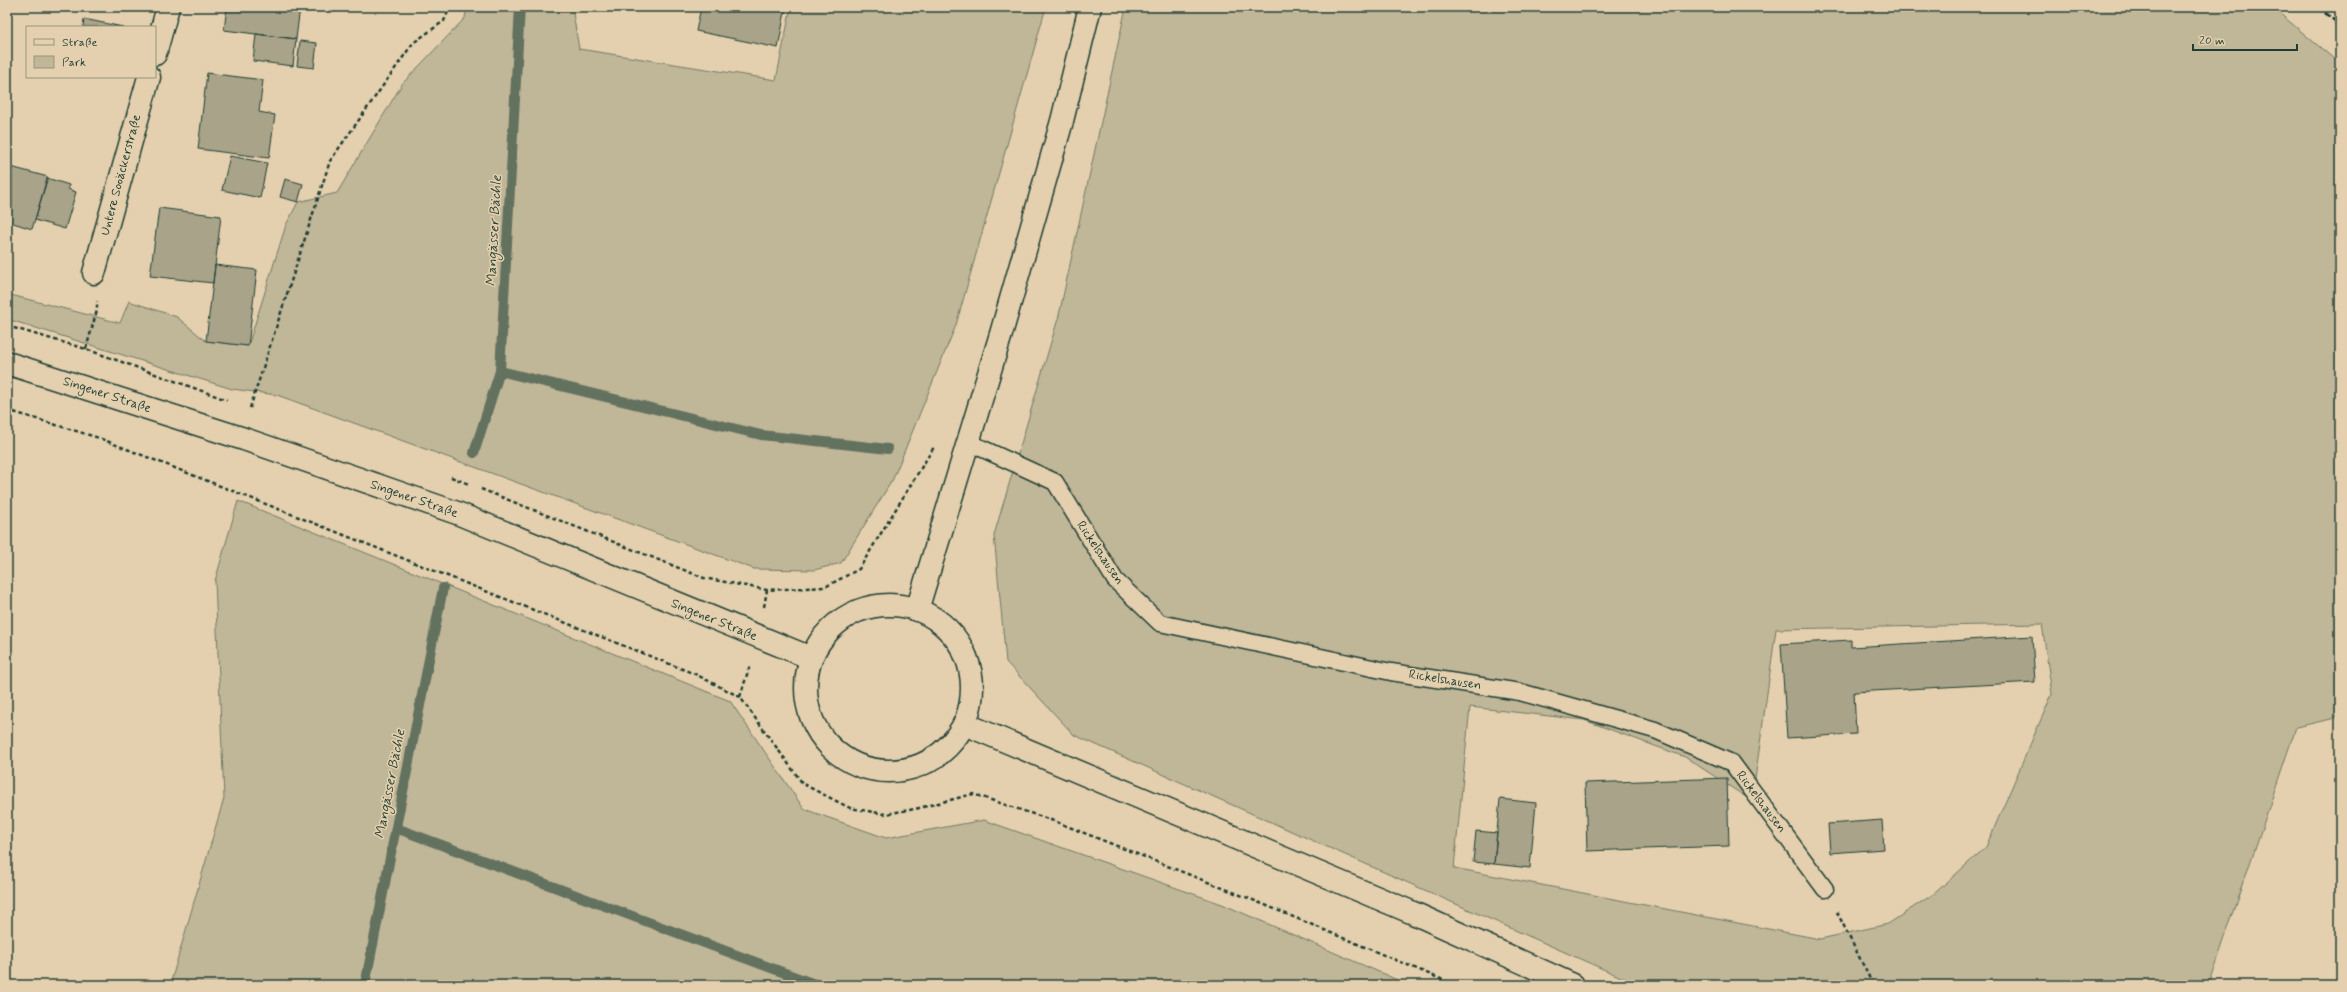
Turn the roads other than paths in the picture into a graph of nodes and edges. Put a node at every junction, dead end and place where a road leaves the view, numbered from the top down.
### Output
1 (168, 7) edge
2 (1090, 7) edge
3 (156, 50) edge
4 (148, 78) edge
5 (94, 273) road end
6 (7, 363) edge
7 (968, 442) junction
8 (917, 610) junction
9 (811, 658) junction
10 (965, 724) junction
11 (1825, 889) road end
12 (1573, 985) edge

1 - 3 main road
2 - 7 main road
4 - 5 main road, Untere Sooäckerstraße
6 - 9 main road, Singener Straße
7 - 8 main road
7 - 11 lane, Rickelshausen
8 - 9 main road
8 - 10 main road
9 - 10 main road
10 - 12 main road

